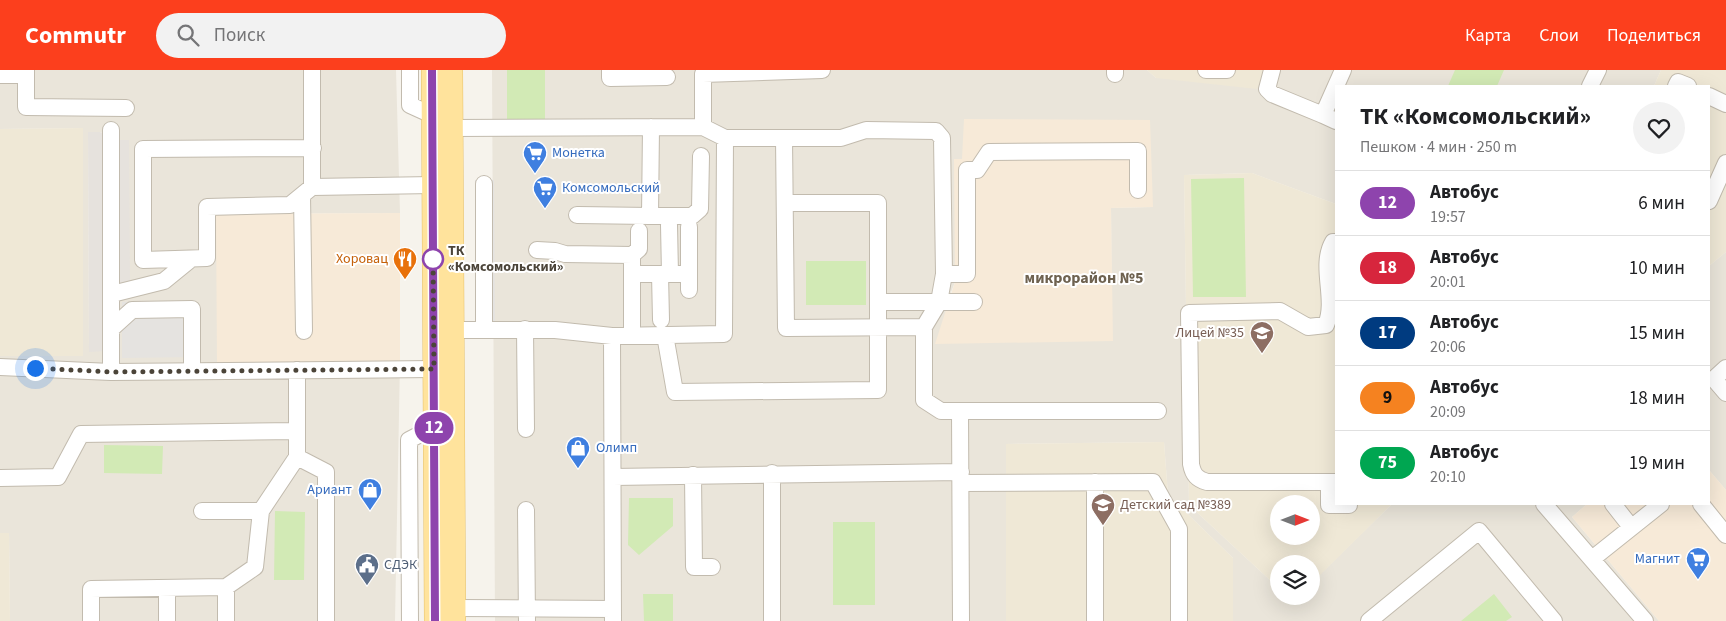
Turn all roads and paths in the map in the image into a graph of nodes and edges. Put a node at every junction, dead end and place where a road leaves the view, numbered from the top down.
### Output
1 (24, 70) edge
2 (312, 70) edge
3 (410, 70) edge
4 (432, 70) edge
5 (452, 70) edge
6 (610, 70) edge
7 (822, 70) edge
8 (1206, 70) edge
9 (1227, 70) edge
10 (1272, 70) edge
11 (1343, 70) edge
12 (1598, 70) edge
13 (0, 75) edge
14 (667, 77) dead end
15 (1339, 85) edge
16 (1590, 85) edge
17 (1710, 96) edge
18 (1335, 100) edge
19 (1726, 104) edge
20 (126, 108) dead end
21 (432, 115) junction
22 (1330, 118) edge
23 (651, 127) junction
24 (703, 127) junction
25 (452, 128) junction
26 (111, 130) dead end
27 (725, 138) junction
28 (784, 138) junction
29 (312, 148) junction
30 (700, 156) dead end
31 (1726, 163) edge
32 (967, 170) junction
33 (943, 171) junction
34 (433, 184) junction
35 (484, 184) dead end
36 (1138, 190) dead end
37 (307, 191) junction
38 (1710, 199) edge
39 (785, 203) junction
40 (577, 215) dead end
41 (650, 216) junction
42 (669, 225) dead end
43 (689, 227) dead end
44 (639, 231) dead end
45 (1335, 242) edge
46 (943, 243) junction
47 (967, 243) junction
48 (452, 249) junction
49 (537, 250) dead end
50 (632, 255) junction
51 (191, 259) junction
52 (632, 274) junction
53 (665, 274) junction
54 (944, 274) junction
55 (112, 294) junction
56 (878, 302) junction
57 (939, 302) junction
58 (974, 302) dead end
59 (924, 326) junction
60 (663, 327) junction
61 (879, 327) junction
62 (484, 328) junction
63 (111, 329) junction
64 (525, 329) junction
65 (443, 330) junction
66 (304, 331) dead end
67 (632, 335) junction
68 (612, 336) junction
69 (0, 367) edge
70 (434, 369) junction
71 (192, 370) junction
72 (297, 370) junction
73 (111, 372) junction
74 (1716, 374) edge
75 (1726, 393) edge
76 (960, 411) junction
77 (1158, 411) dead end
78 (434, 426) junction
79 (526, 428) dead end
80 (297, 431) junction
81 (297, 458) junction
82 (772, 473) junction
83 (693, 475) junction
84 (612, 477) junction
85 (961, 477) junction
86 (0, 478) edge
87 (1095, 482) junction
88 (1333, 482) edge
89 (1349, 505) edge
90 (1614, 505) edge
91 (1660, 505) edge
92 (1702, 505) edge
93 (1552, 507) edge
94 (526, 510) dead end
95 (202, 511) dead end
96 (261, 511) junction
97 (1631, 527) junction
98 (1726, 534) edge
99 (1592, 560) junction
100 (712, 567) dead end
101 (226, 587) junction
102 (167, 588) junction
103 (455, 615) edge
104 (527, 615) edge
105 (613, 615) edge
106 (91, 621) edge
107 (167, 621) edge
108 (226, 621) edge
109 (326, 621) edge
110 (410, 621) edge
111 (435, 621) edge
112 (772, 621) edge
113 (961, 621) edge
114 (1095, 621) edge
115 (1179, 621) edge
116 (1369, 621) edge
117 (1554, 621) edge
118 (1645, 621) edge

1 - 13 lane
1 - 20 lane
2 - 29 lane
3 - 21 lane
4 - 21 main road
4 - 25 main road
5 - 25 main road
6 - 14 lane
7 - 24 lane
8 - 9 lane
10 - 22 lane
11 - 15 lane
12 - 16 lane
17 - 19 lane
18 - 22 lane
21 - 34 main road
23 - 24 lane
23 - 25 lane
23 - 41 lane
24 - 27 lane
25 - 48 main road
26 - 55 lane
27 - 28 lane
27 - 60 lane
28 - 33 lane
28 - 39 lane
29 - 37 lane
29 - 51 lane
30 - 41 lane
31 - 38 lane
32 - 33 lane
32 - 36 lane
32 - 47 lane
33 - 46 lane
34 - 37 lane
34 - 48 main road
34 - 65 main road
35 - 62 lane
37 - 51 lane
37 - 66 lane
39 - 56 lane
39 - 61 lane
40 - 41 lane
42 - 53 lane
43 - 53 lane
44 - 50 lane
45 - 88 lane
46 - 47 lane
46 - 54 lane
47 - 54 lane
48 - 65 main road
49 - 50 lane
50 - 52 lane
51 - 55 lane
52 - 53 lane
52 - 67 lane
53 - 60 lane
54 - 57 lane
55 - 63 lane
56 - 57 lane
56 - 61 lane
57 - 58 lane
57 - 59 lane
59 - 61 lane
59 - 76 lane
60 - 61 lane
60 - 67 lane
62 - 64 lane
62 - 65 lane
63 - 71 lane
63 - 73 lane
64 - 68 lane
64 - 79 lane
65 - 70 main road
65 - 103 main road
67 - 68 lane
68 - 84 lane
69 - 73 lane
70 - 72 lane
70 - 78 main road
71 - 72 lane
71 - 73 lane
72 - 80 lane
74 - 75 lane
76 - 77 lane
76 - 85 lane
78 - 110 lane
78 - 111 main road
80 - 81 lane
80 - 86 lane
81 - 96 lane
81 - 109 lane
82 - 83 lane
82 - 85 lane
82 - 112 lane
83 - 84 lane
83 - 100 lane
84 - 105 lane
85 - 87 lane
85 - 113 lane
87 - 114 lane
87 - 115 lane
88 - 89 lane
90 - 97 lane
91 - 97 lane
92 - 98 lane
93 - 99 lane
94 - 104 lane
95 - 96 lane
96 - 101 lane
97 - 99 lane
99 - 118 lane
101 - 102 lane
101 - 108 lane
102 - 106 lane
102 - 107 lane
103 - 104 lane
104 - 105 lane
116 - 117 lane

